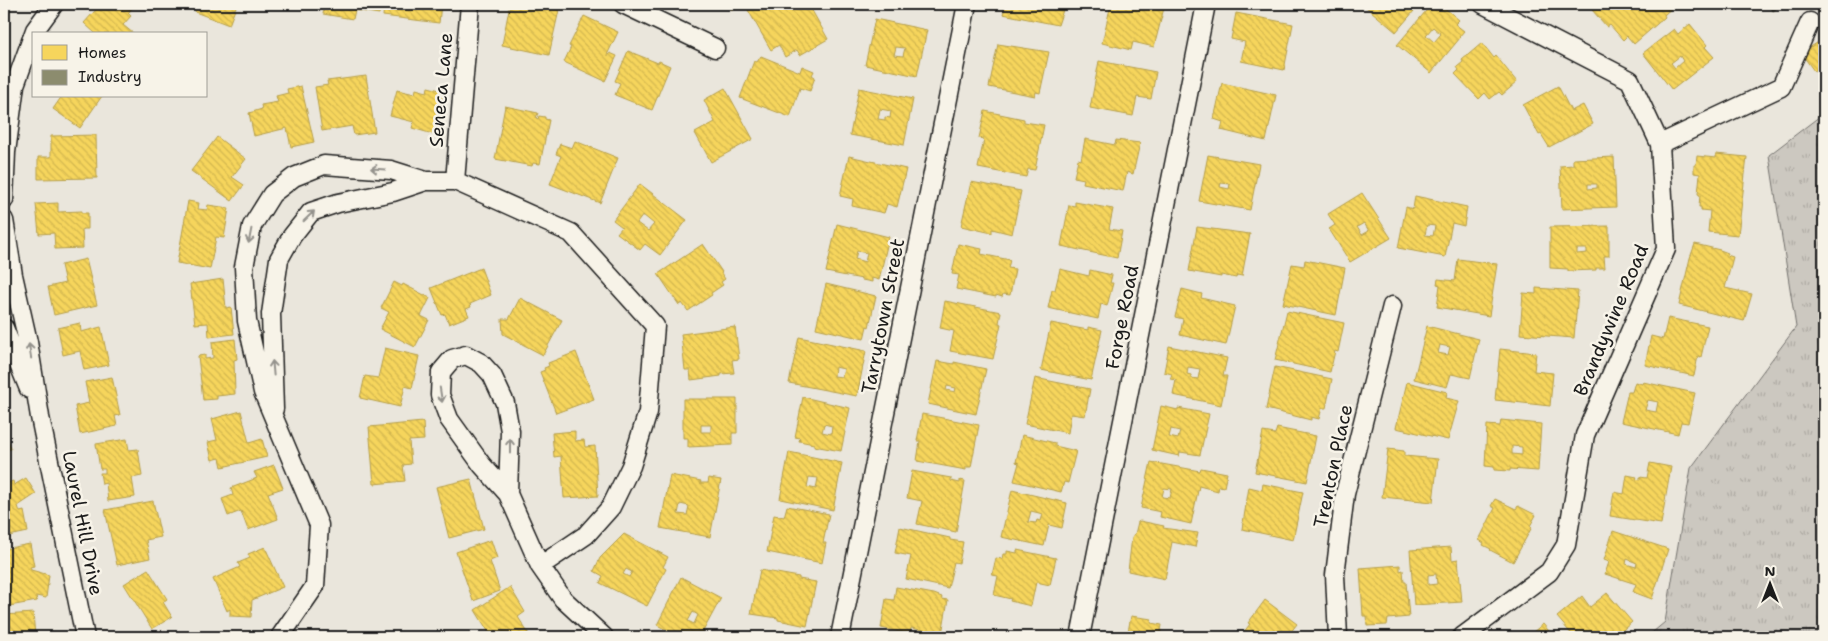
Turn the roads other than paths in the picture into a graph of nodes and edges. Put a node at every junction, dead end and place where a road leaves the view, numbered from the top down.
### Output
1 (54, 4) edge
2 (470, 4) edge
3 (623, 4) edge
4 (967, 4) edge
5 (1206, 4) edge
6 (1483, 4) edge
7 (1810, 22) dead end
8 (34, 32) edge
9 (32, 38) edge
10 (715, 48) dead end
11 (1660, 144) junction
12 (454, 180) junction
13 (426, 181) junction
14 (4, 200) edge
15 (4, 220) edge
16 (1392, 306) dead end
17 (4, 328) edge
18 (40, 417) junction
19 (274, 417) junction
20 (508, 494) junction
21 (540, 566) junction
22 (85, 637) edge
23 (280, 637) edge
24 (604, 637) edge
25 (840, 637) edge
26 (1080, 637) edge
27 (1338, 637) edge
28 (1462, 637) edge

1 - 8 street
2 - 12 street, Seneca Lane
3 - 10 street
4 - 25 street, Tarrytown Street
5 - 26 street, Forge Road
6 - 11 street, Brandywine Road
7 - 11 street
9 - 14 street
11 - 28 street, Brandywine Road
12 - 13 street
12 - 21 street
19 -> 13 street
13 -> 19 street
18 -> 15 street, Laurel Hill Drive
16 - 27 street, Trenton Place
17 - 18 street, Laurel Hill Drive
18 - 22 street, Laurel Hill Drive
19 - 23 street
20 -> 20 street
20 - 21 street
21 - 24 street

